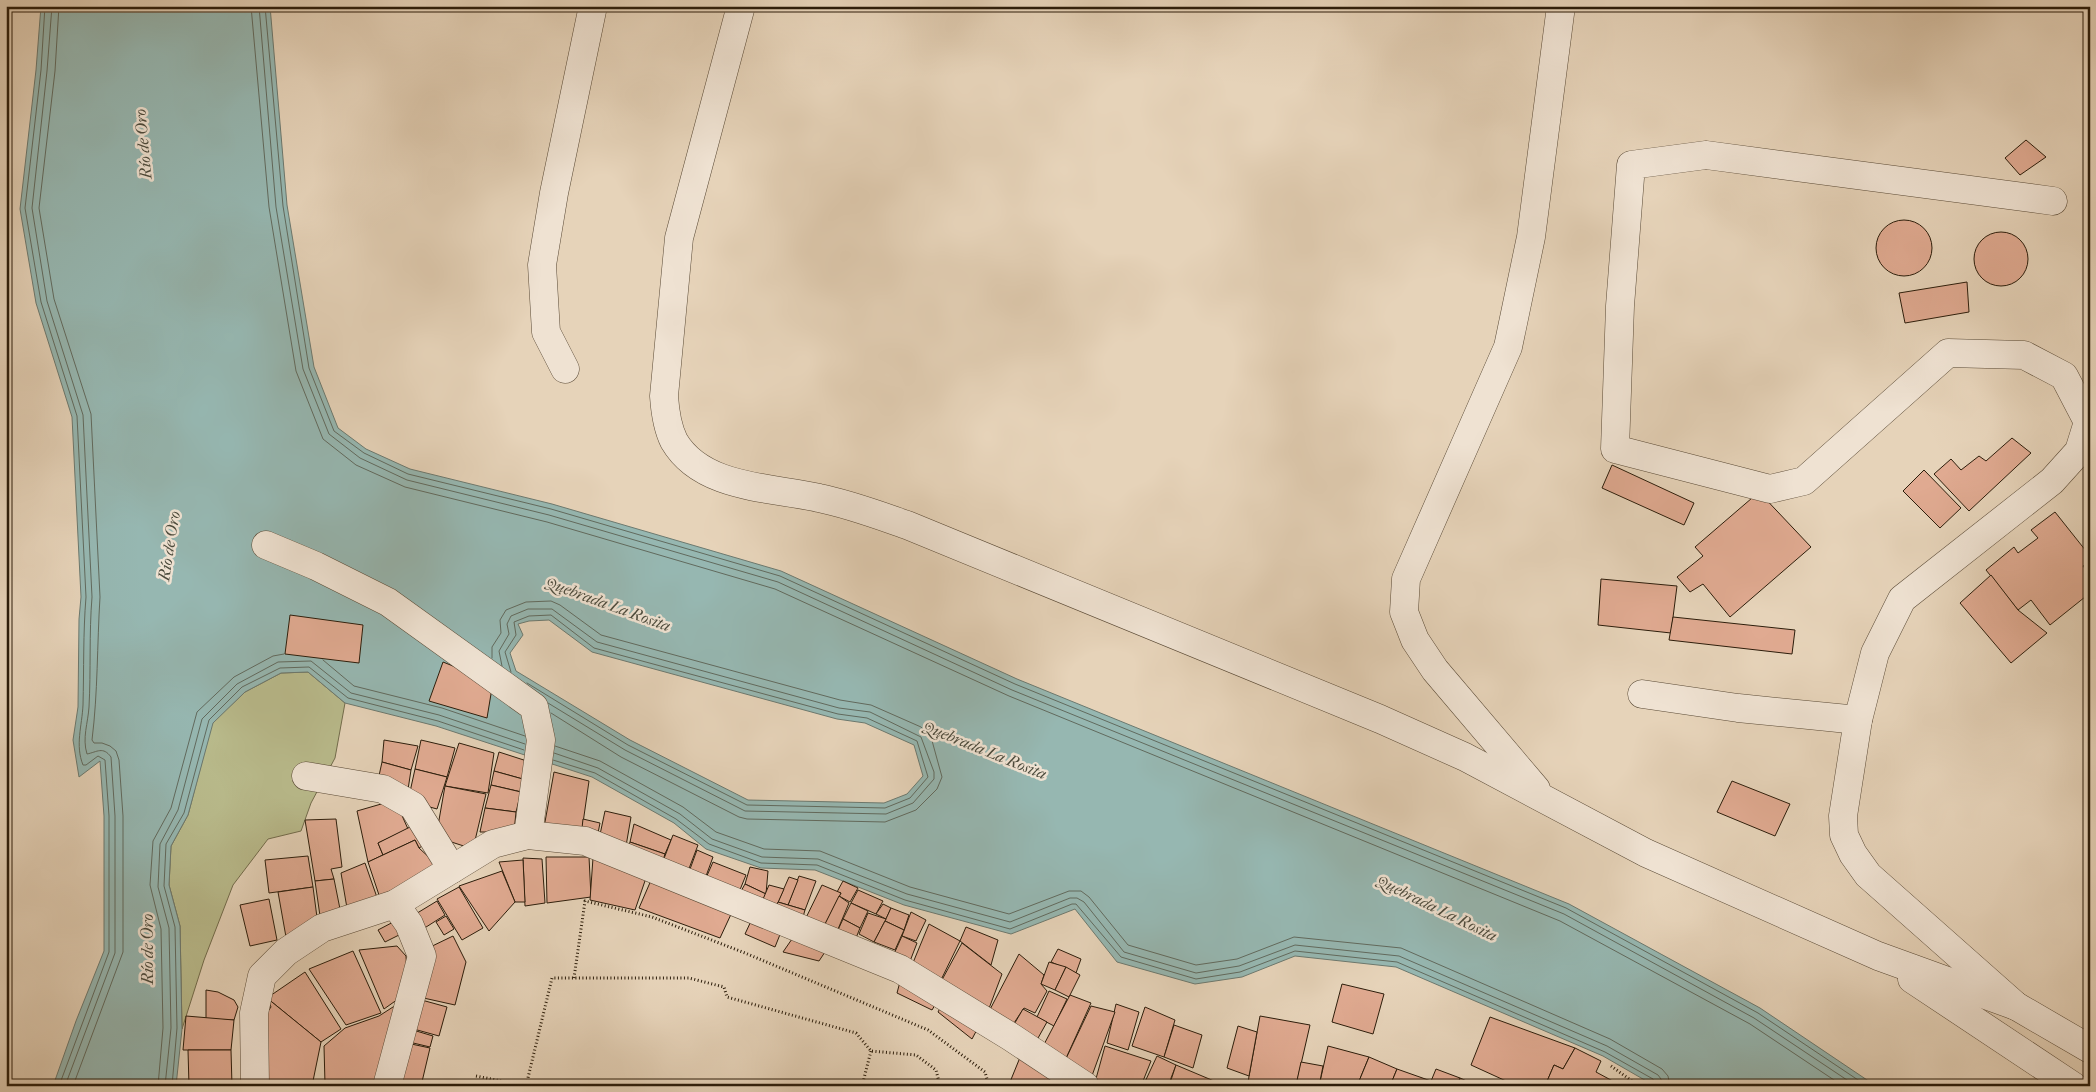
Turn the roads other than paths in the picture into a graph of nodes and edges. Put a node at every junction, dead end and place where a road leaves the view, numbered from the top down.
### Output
1 (593, 6) edge
2 (740, 6) edge
3 (1561, 6) edge
4 (2054, 201) dead end
5 (566, 369) dead end
6 (266, 545) dead end
7 (1642, 694) dead end
8 (1858, 720) junction
9 (306, 776) dead end
10 (1545, 800) junction
11 (528, 834) junction
12 (452, 869) junction
13 (395, 904) junction
14 (1878, 956) junction
15 (2016, 1006) junction
16 (2090, 1049) edge
17 (255, 1086) edge
18 (387, 1086) edge
19 (1085, 1086) edge
20 (2072, 1086) edge

1 - 5 street
2 - 10 street
3 - 10 street
4 - 8 street
6 - 11 street
7 - 8 street
8 - 15 street
9 - 12 street
10 - 14 street
11 - 12 street
11 - 19 street
12 - 13 street
13 - 17 street
13 - 18 street
14 - 15 street
14 - 20 street
15 - 16 street

